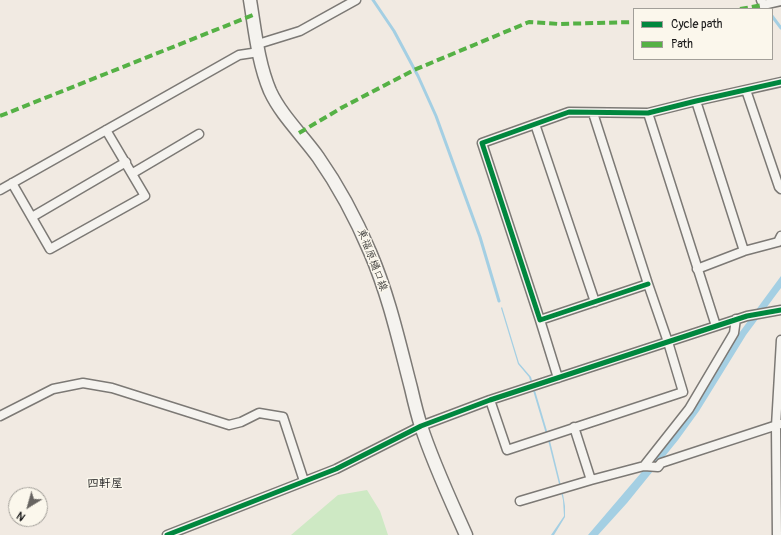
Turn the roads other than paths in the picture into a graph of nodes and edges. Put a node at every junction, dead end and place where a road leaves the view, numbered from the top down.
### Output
1 (250, 0) edge
2 (356, 0) edge
3 (761, 0) edge
4 (781, 1) edge
5 (258, 48) junction
6 (781, 82) edge
7 (746, 90) junction
8 (696, 101) junction
9 (592, 113) junction
10 (648, 113) junction
11 (535, 124) junction
12 (106, 130) junction
13 (200, 134) dead end
14 (126, 162) junction
15 (133, 174) junction
16 (12, 183) junction
17 (781, 189) edge
18 (0, 190) edge
19 (32, 216) junction
20 (781, 236) edge
21 (744, 251) junction
22 (696, 269) junction
23 (648, 284) junction
24 (595, 302) junction
25 (781, 310) edge
26 (736, 319) junction
27 (540, 320) junction
28 (716, 326) junction
29 (781, 340) edge
30 (668, 342) junction
31 (780, 366) edge
32 (558, 378) junction
33 (490, 400) junction
34 (0, 416) edge
35 (778, 425) edge
36 (421, 426) junction
37 (574, 427) junction
38 (649, 466) junction
39 (590, 480) junction
40 (304, 481) junction
41 (520, 501) dead end
42 (167, 535) edge
43 (466, 535) edge
44 (777, 535) edge

1 - 5 main road, 東福原樋口線
2 - 5 street
3 - 4 street
5 - 12 street
5 - 36 main road, 東福原樋口線
6 - 7 street
7 - 8 street
7 - 17 street
8 - 10 street
8 - 21 street
9 - 10 street
9 - 11 street
9 - 23 street
10 - 22 street
11 - 24 street
11 - 27 street
12 - 14 street
12 - 16 street
13 - 15 street
14 - 15 street
14 - 19 street
15 - 19 street
16 - 18 street
16 - 19 street
20 - 21 street
21 - 22 street
22 - 28 street
23 - 24 street
23 - 30 street
24 - 27 street
25 - 26 street
26 - 28 street
26 - 38 street
27 - 32 street
28 - 30 street
29 - 31 street
30 - 32 street
30 - 37 street
31 - 35 street
32 - 33 street
33 - 36 street
33 - 37 street
34 - 40 street
35 - 38 street
35 - 44 street
36 - 40 street
36 - 43 main road, 東福原樋口線
37 - 39 street
38 - 39 street
39 - 41 street
40 - 42 street

